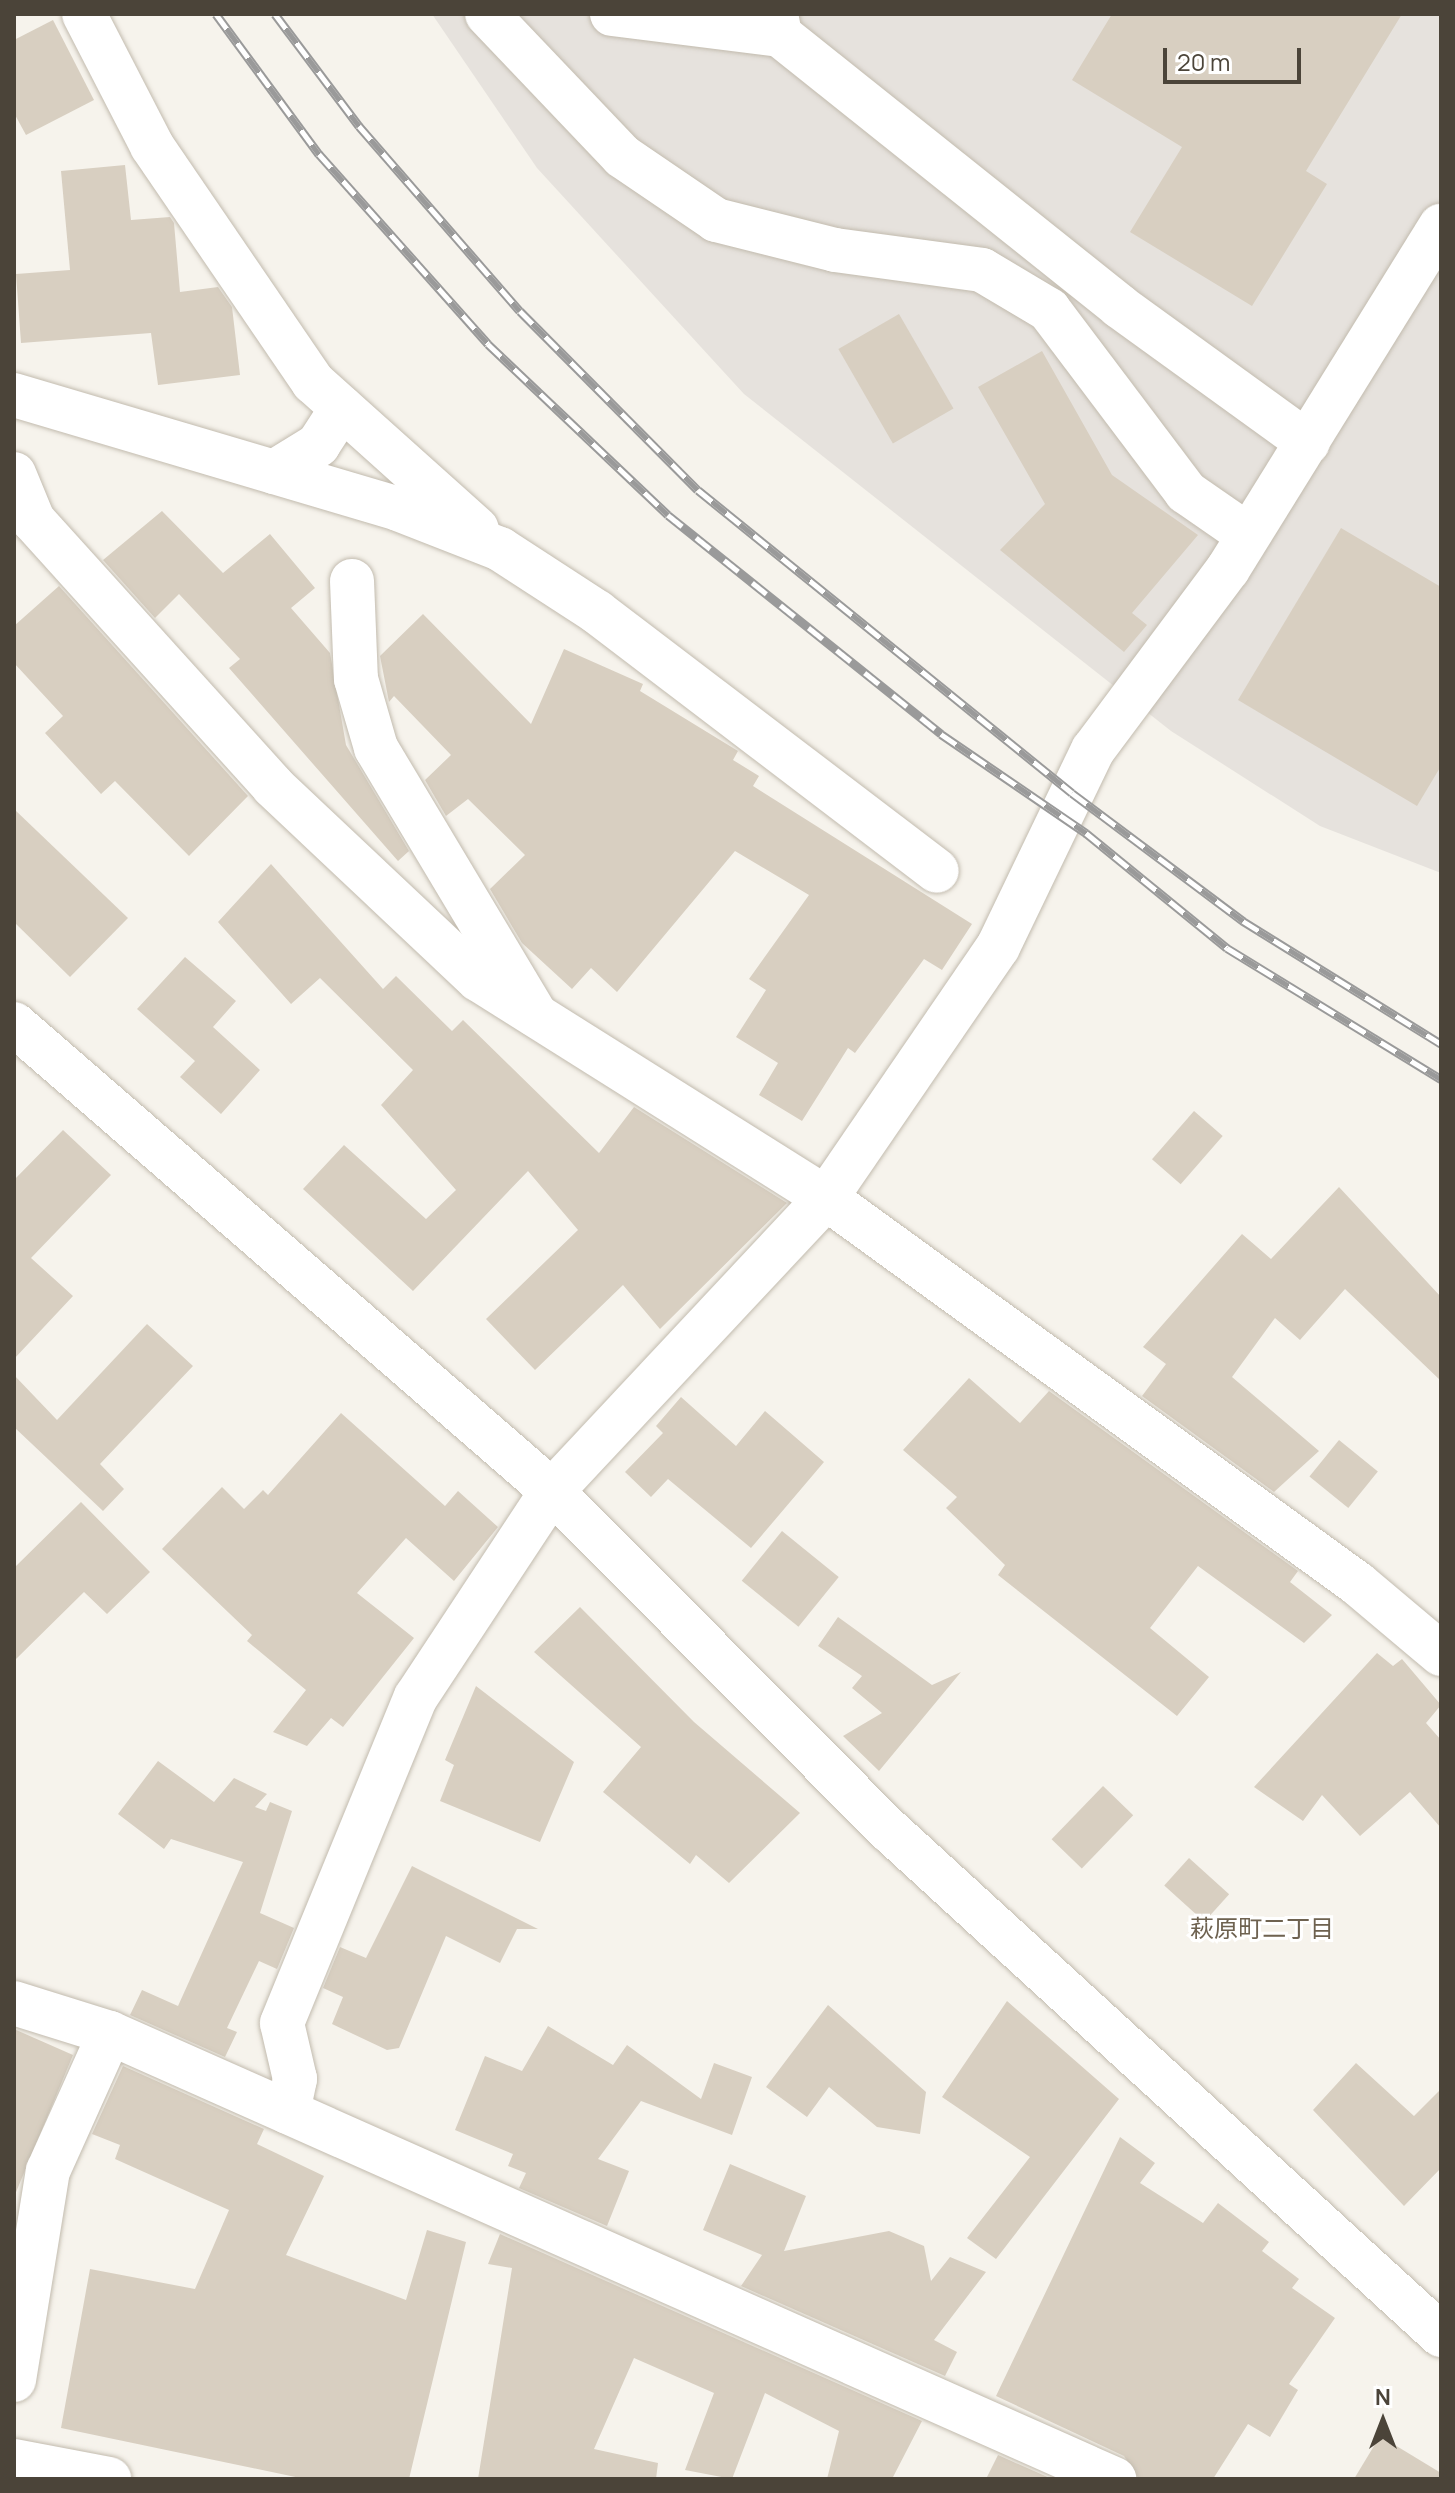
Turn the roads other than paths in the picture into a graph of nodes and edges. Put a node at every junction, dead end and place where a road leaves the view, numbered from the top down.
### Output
1 (84, 14) edge
2 (487, 14) edge
3 (612, 14) edge
4 (778, 25) edge
5 (1441, 226) edge
6 (14, 395) edge
7 (342, 408) junction
8 (1308, 443) junction
9 (274, 472) junction
10 (14, 474) edge
11 (1248, 535) junction
12 (500, 549) junction
13 (352, 581) dead end
14 (937, 871) dead end
15 (536, 1015) junction
16 (14, 1024) edge
17 (826, 1198) junction
18 (552, 1491) junction
19 (1441, 1654) edge
20 (14, 2003) edge
21 (110, 2033) junction
22 (288, 2112) junction
23 (31, 2167) edge
24 (1441, 2335) edge
25 (14, 2380) edge
26 (14, 2461) edge
27 (109, 2479) edge
28 (1114, 2479) edge

1 - 7 street
2 - 11 street
3 - 4 street
4 - 8 street
5 - 8 street
6 - 9 street
7 - 9 street
7 - 12 street
8 - 11 street
9 - 12 street
10 - 15 street
11 - 17 street
12 - 14 street
13 - 15 street
15 - 17 street
16 - 18 street
17 - 18 street
17 - 19 street
18 - 22 street
18 - 24 street
20 - 21 street
21 - 22 street
21 - 23 street
22 - 28 street
23 - 25 street
26 - 27 street

